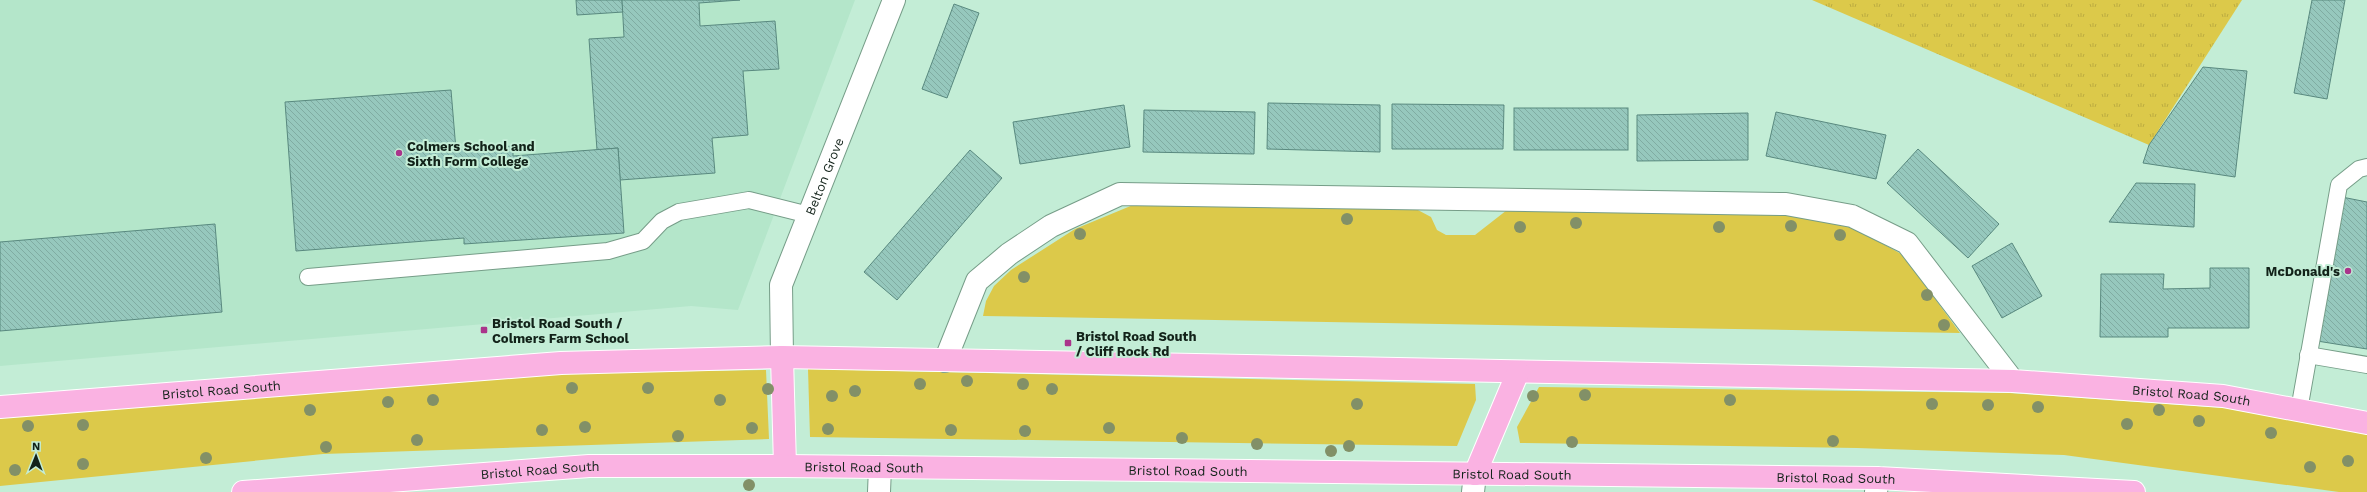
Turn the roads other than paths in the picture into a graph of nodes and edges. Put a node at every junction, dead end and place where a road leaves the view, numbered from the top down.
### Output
1 (894, 0) edge
2 (2367, 167) edge
3 (2349, 176) junction
4 (2367, 176) edge
5 (809, 215) junction
6 (308, 277) dead end
7 (2308, 355) junction
8 (782, 357) junction
9 (945, 361) junction
10 (2367, 365) edge
11 (1518, 372) junction
12 (2013, 381) junction
13 (0, 408) edge
14 (2299, 410) junction
15 (2367, 423) edge
16 (785, 466) junction
17 (880, 467) junction
18 (1474, 483) edge
19 (1877, 485) edge
20 (243, 492) edge
21 (879, 492) edge
22 (2134, 492) edge

1 - 5 street, Belton Grove
2 - 3 lane
3 - 4 lane
3 - 7 lane
5 - 6 lane
5 - 8 street, Belton Grove
7 - 10 lane
7 - 14 lane
8 - 9 highway, Bristol Road South
8 - 13 highway, Bristol Road South
8 - 16 highway
9 - 11 highway, Bristol Road South
9 - 12 street
11 - 12 highway, Bristol Road South
11 - 18 highway
12 - 14 highway, Bristol Road South
14 - 15 highway, Bristol Road South
16 - 17 highway, Bristol Road South
16 - 20 highway, Bristol Road South
17 - 18 highway, Bristol Road South
17 - 21 street
18 - 19 highway, Bristol Road South
19 - 22 highway, Bristol Road South

